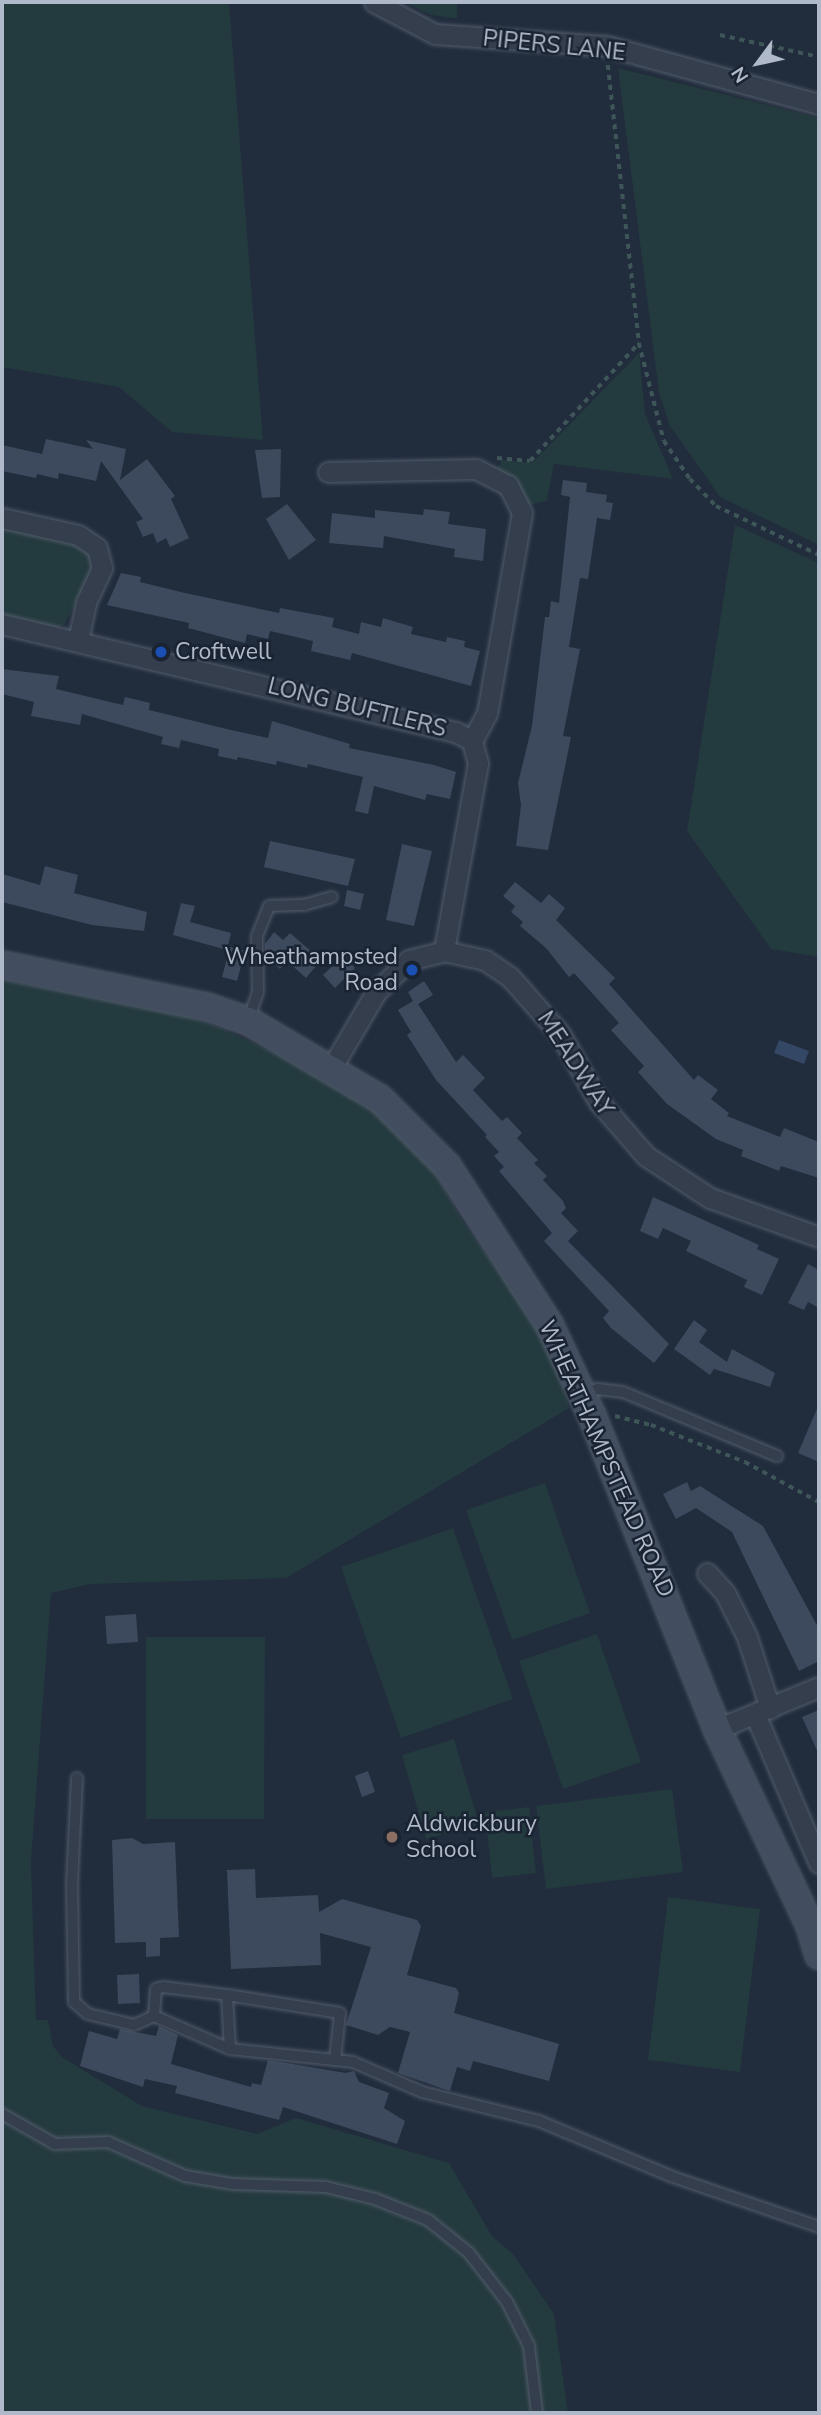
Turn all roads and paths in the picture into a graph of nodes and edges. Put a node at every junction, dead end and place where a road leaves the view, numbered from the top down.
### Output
1 (374, 2) edge
2 (719, 35) dead end
3 (607, 46) junction
4 (819, 57) edge
5 (819, 104) edge
6 (639, 343) junction
7 (328, 472) dead end
8 (490, 472) junction
9 (2, 518) edge
10 (819, 555) edge
11 (2, 624) edge
12 (78, 640) junction
13 (472, 741) junction
14 (332, 897) dead end
15 (444, 951) junction
16 (2, 965) edge
17 (248, 1021) junction
18 (332, 1067) junction
19 (819, 1237) edge
20 (587, 1405) junction
21 (777, 1456) dead end
22 (819, 1502) edge
23 (706, 1573) dead end
24 (819, 1687) edge
25 (763, 1711) junction
26 (717, 1729) junction
27 (77, 1778) dead end
28 (819, 1863) edge
29 (819, 1956) edge
30 (228, 1995) junction
31 (154, 2016) junction
32 (230, 2049) junction
33 (335, 2060) junction
34 (2, 2114) edge
35 (819, 2227) edge
36 (537, 2413) edge

1 - 3 street, PIPERS LANE
2 - 4 path
3 - 5 street, PIPERS LANE
3 - 6 path
6 - 8 path
6 - 10 path
7 - 8 street
8 - 13 street
9 - 12 street
11 - 12 street, LONG BUFTLERS
12 - 13 street, LONG BUFTLERS
13 - 15 street
14 - 17 lane
15 - 18 street, MEADWAY
15 - 19 street, MEADWAY
16 - 17 street, WHEATHAMPSTEAD ROAD
17 - 18 street, WHEATHAMPSTEAD ROAD
18 - 20 street, WHEATHAMPSTEAD ROAD
20 - 21 lane
20 - 22 path
20 - 26 street, WHEATHAMPSTEAD ROAD
23 - 25 street, WHEATHAMPSTEAD ROAD
24 - 25 street
25 - 26 street
25 - 28 street, WHEATHAMPSTEAD ROAD
26 - 29 street, WHEATHAMPSTEAD ROAD
27 - 31 lane
30 - 31 lane
30 - 32 lane
30 - 33 lane
31 - 32 lane
32 - 33 lane
33 - 35 lane
34 - 36 lane

